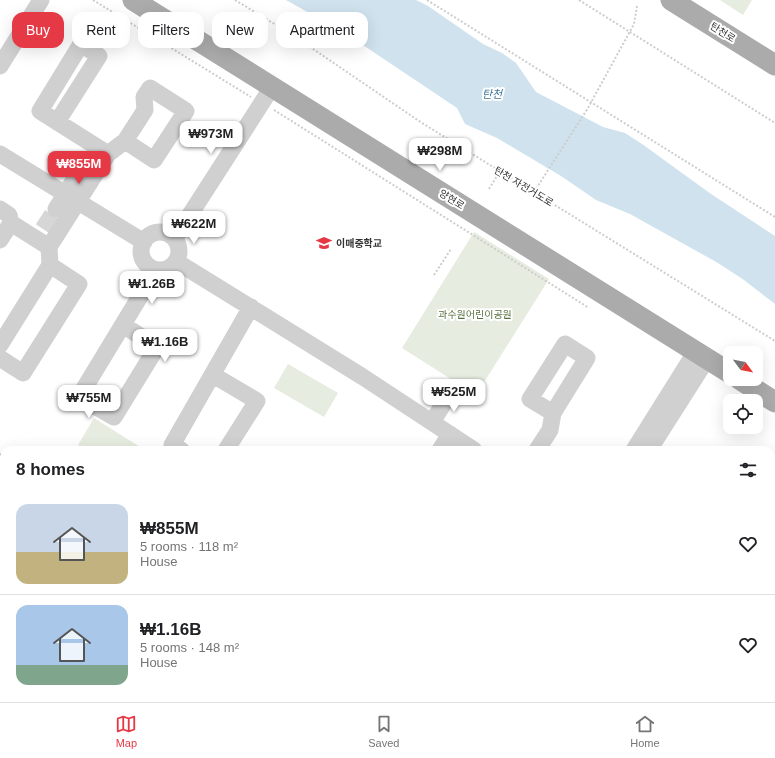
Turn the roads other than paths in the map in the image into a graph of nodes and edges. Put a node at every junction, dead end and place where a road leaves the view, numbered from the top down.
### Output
1 (42, 0) edge
2 (133, 0) edge
3 (671, 0) edge
4 (775, 65) edge
5 (0, 66) edge
6 (61, 77) junction
7 (79, 88) junction
8 (267, 95) junction
9 (58, 122) junction
10 (125, 141) dead end
11 (0, 154) edge
12 (108, 154) junction
13 (72, 192) junction
14 (0, 209) edge
15 (56, 209) tunnel mouth
16 (11, 223) junction
17 (175, 238) junction
18 (0, 240) edge
19 (144, 242) junction
20 (49, 247) junction
21 (177, 262) junction
22 (50, 265) junction
23 (156, 270) junction
24 (251, 307) junction
25 (123, 325) junction
26 (0, 345) edge
27 (702, 355) junction
28 (0, 358) edge
29 (723, 368) edge
30 (214, 375) junction
31 (750, 386) edge
32 (453, 388) dead end
33 (775, 402) edge
34 (553, 413) dead end
35 (432, 422) junction
36 (450, 434) junction
37 (174, 446) edge
38 (229, 446) edge
39 (442, 446) edge
40 (468, 446) edge
41 (540, 446) edge
42 (644, 446) edge

1 - 5 street
2 - 8 main road, 양현로
3 - 4 main road, 탄천로
6 - 7 street
6 - 7 street
6 - 9 street
7 - 9 street
8 - 17 street
8 - 27 main road, 양현로
9 - 12 street
10 - 12 street
11 - 13 street
12 - 13 street
13 - 15 street
13 - 19 street
13 - 20 street
14 - 16 street
16 - 18 street
16 - 20 street
17 - 19 street
17 - 21 street
19 - 23 street
20 - 22 street
21 - 23 street
21 - 24 street
22 - 26 street
22 - 28 street
23 - 25 street
24 - 30 street
24 - 35 street
25 - 25 street
27 - 29 main road, 양현로
27 - 42 street
30 - 37 street
30 - 38 street
31 - 33 main road
32 - 35 street
34 - 41 street
35 - 36 street
36 - 39 street
36 - 40 street

